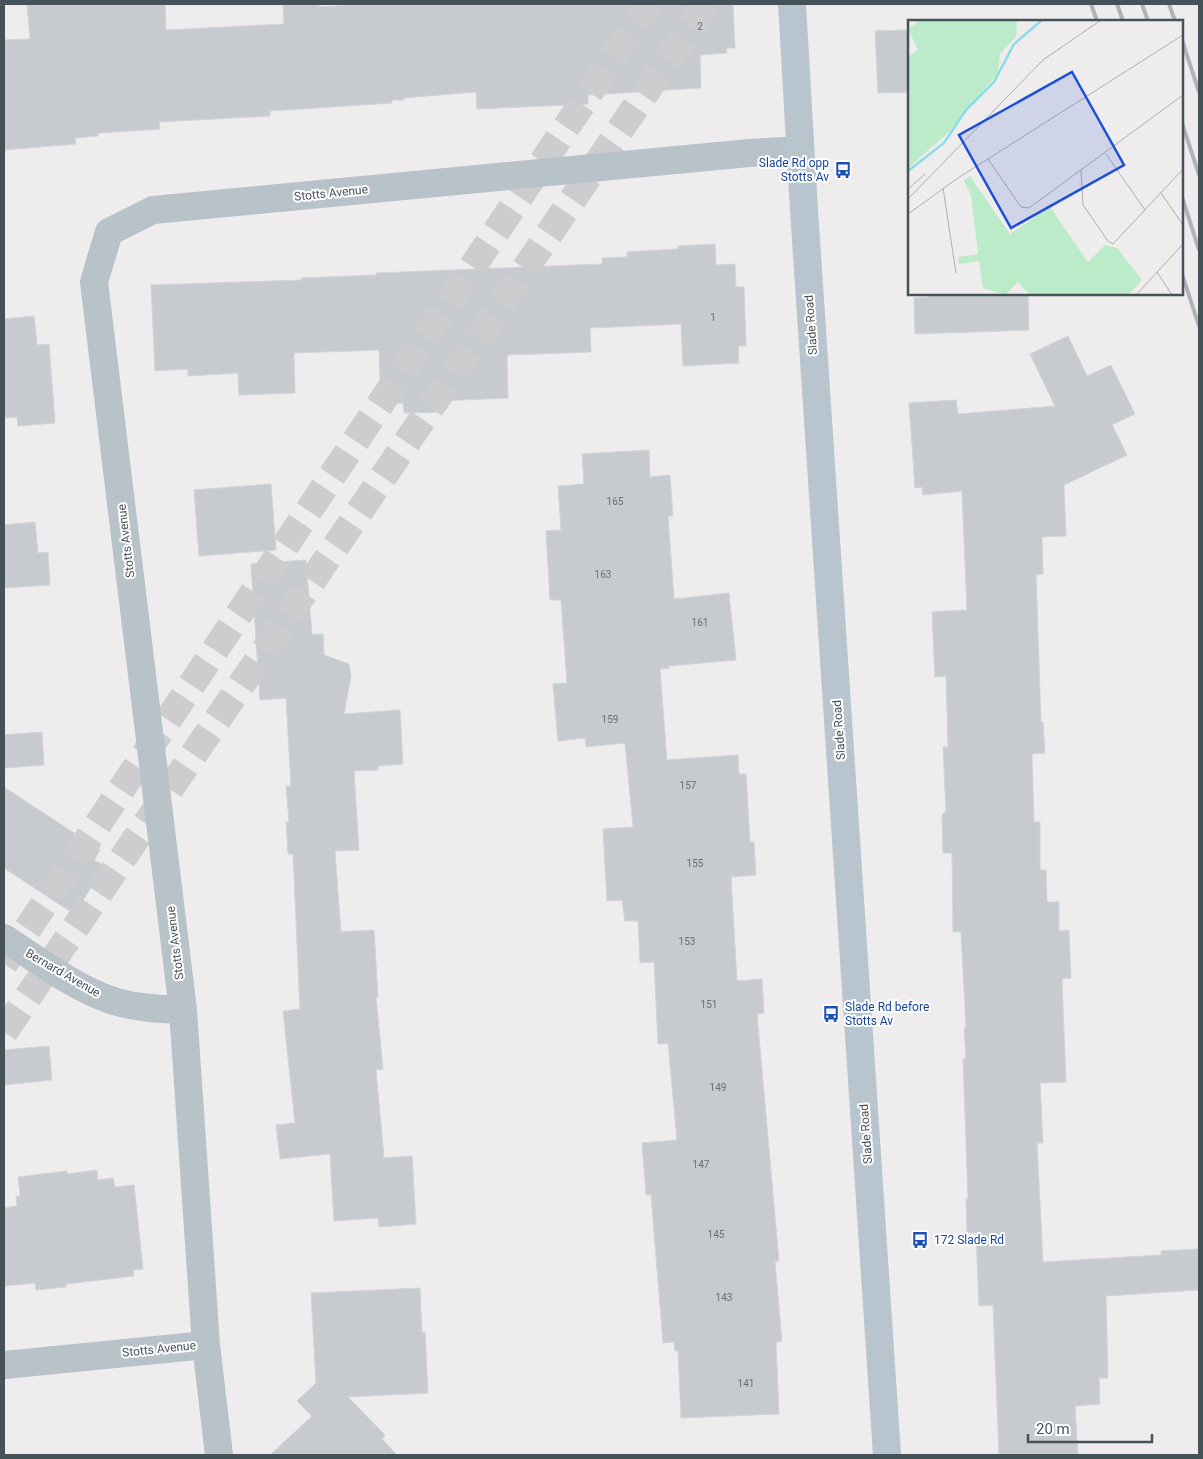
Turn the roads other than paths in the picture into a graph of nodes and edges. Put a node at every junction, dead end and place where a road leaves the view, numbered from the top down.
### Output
1 (792, 4) edge
2 (800, 150) junction
3 (4, 938) edge
4 (183, 1010) junction
5 (206, 1344) junction
6 (4, 1364) edge
7 (220, 1455) edge
8 (886, 1455) edge

1 - 2 main road, Slade Road
2 - 4 street, Stotts Avenue
2 - 8 main road, Slade Road
3 - 4 street, Bernard Avenue
4 - 5 street, Stotts Avenue
5 - 6 street, Stotts Avenue
5 - 7 street

